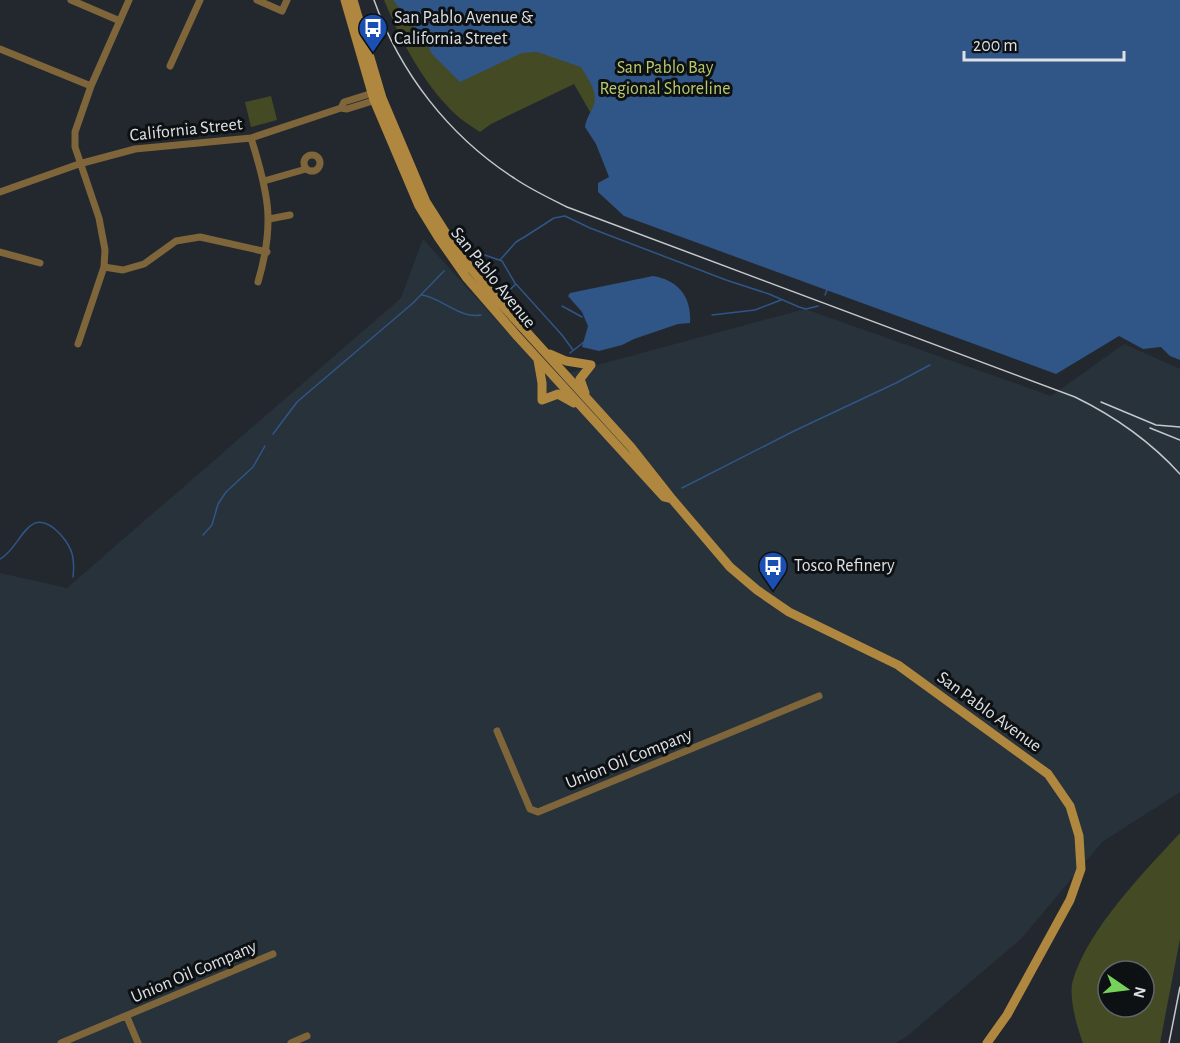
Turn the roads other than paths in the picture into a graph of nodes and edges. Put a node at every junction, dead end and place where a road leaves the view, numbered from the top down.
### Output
1 (71, 0) edge
2 (129, 0) edge
3 (200, 0) edge
4 (257, 0) edge
5 (287, 0) edge
6 (345, 0) edge
7 (353, 0) edge
8 (120, 21) junction
9 (0, 49) edge
10 (170, 66) dead end
11 (91, 86) junction
12 (377, 96) junction
13 (251, 138) junction
14 (80, 164) junction
15 (306, 169) dead end
16 (264, 181) junction
17 (0, 192) edge
18 (291, 215) dead end
19 (269, 219) junction
20 (0, 252) edge
21 (267, 252) junction
22 (40, 263) dead end
23 (104, 267) junction
24 (258, 282) dead end
25 (78, 344) dead end
26 (545, 351) junction
27 (537, 358) junction
28 (585, 404) junction
29 (819, 696) dead end
30 (497, 731) dead end
31 (273, 954) dead end
32 (127, 1017) junction
33 (307, 1036) dead end
34 (61, 1043) edge
35 (138, 1043) edge
36 (291, 1043) edge
37 (987, 1043) edge

1 - 8 street
2 - 8 street
3 - 10 street
4 - 5 street
6 - 12 main road, San Pablo Avenue
7 - 12 main road, San Pablo Avenue
8 - 11 street
9 - 11 street
11 - 14 street
12 - 13 street, California Street
12 - 26 main road, San Pablo Avenue
12 - 27 main road, San Pablo Avenue
13 - 14 street, California Street
13 - 16 street
14 - 17 street, California Street
14 - 23 street
15 - 16 street
16 - 19 street
18 - 19 street
19 - 21 street
20 - 22 street
21 - 23 street
21 - 24 street
23 - 25 street
26 - 28 main road, San Pablo Avenue
26 - 28 main road
27 - 28 main road, San Pablo Avenue
27 - 28 main road
28 - 37 main road, San Pablo Avenue
29 - 30 street, Union Oil Company
31 - 32 street, Union Oil Company
32 - 34 street, Union Oil Company
32 - 35 street, Union Oil Company
33 - 36 street

